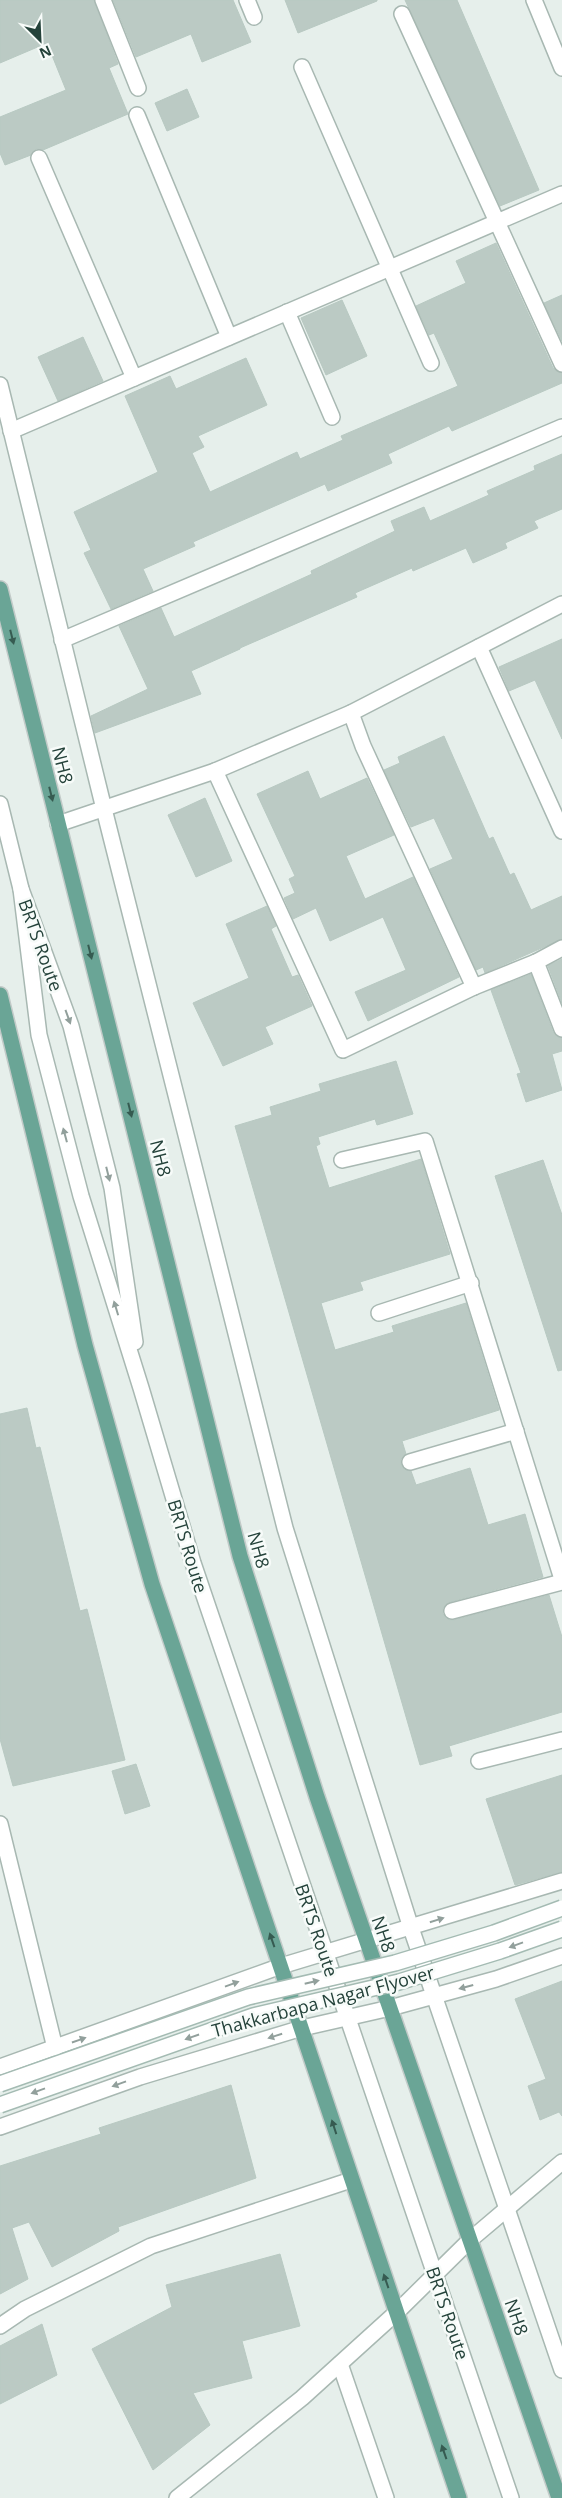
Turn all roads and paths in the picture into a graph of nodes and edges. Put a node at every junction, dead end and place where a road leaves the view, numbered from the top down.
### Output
1 (103, 0) edge
2 (247, 0) edge
3 (534, 0) edge
4 (402, 14) dead end
5 (254, 17) dead end
6 (302, 67) dead end
7 (562, 68) edge
8 (138, 88) dead end
9 (137, 115) dead end
10 (39, 158) dead end
11 (562, 194) edge
12 (498, 222) junction
13 (391, 268) junction
14 (287, 312) junction
15 (229, 336) junction
16 (431, 363) dead end
17 (562, 364) edge
18 (134, 378) junction
19 (0, 385) edge
20 (332, 417) dead end
21 (562, 427) edge
22 (11, 430) junction
23 (0, 589) edge
24 (562, 604) edge
25 (62, 640) junction
26 (479, 647) junction
27 (351, 714) junction
28 (215, 770) junction
29 (0, 804) edge
30 (104, 809) junction
31 (58, 824) junction
32 (562, 831) edge
33 (21, 889) junction
34 (562, 948) edge
35 (536, 962) junction
36 (474, 987) junction
37 (0, 995) edge
38 (562, 1029) edge
39 (342, 1160) dead end
40 (471, 1284) junction
41 (379, 1313) dead end
42 (141, 1388) junction
43 (516, 1431) junction
44 (410, 1462) dead end
45 (562, 1580) edge
46 (452, 1611) dead end
47 (562, 1740) edge
48 (479, 1761) dead end
49 (0, 1824) edge
50 (562, 1881) edge
51 (562, 1908) edge
52 (411, 1928) junction
53 (562, 1929) edge
54 (367, 1942) junction
55 (325, 1954) junction
56 (562, 1956) edge
57 (281, 1966) junction
58 (435, 1996) junction
59 (390, 2008) junction
60 (346, 2018) junction
61 (302, 2028) junction
62 (55, 2048) junction
63 (0, 2067) edge
64 (0, 2084) edge
65 (0, 2105) edge
66 (0, 2127) edge
67 (562, 2162) edge
68 (352, 2180) junction
69 (506, 2209) junction
70 (470, 2240) junction
71 (435, 2275) junction
72 (397, 2312) junction
73 (0, 2326) edge
74 (340, 2364) junction
75 (562, 2370) edge
76 (177, 2498) edge
77 (386, 2498) edge
78 (460, 2498) edge
79 (510, 2498) edge
80 (560, 2498) edge

1 - 8 street
2 - 5 street
3 - 7 street
4 - 12 street
6 - 13 street
9 - 15 street
10 - 18 street
11 - 12 street
12 - 13 street
12 - 17 street
13 - 14 street
13 - 16 street
14 - 15 street
14 - 20 street
15 - 18 street
18 - 22 street
19 - 22 street
21 - 25 street
22 - 25 street
23 -> 31 main road, NH8
24 - 26 street
25 - 30 street
26 - 27 street
26 - 32 street
27 - 28 street
27 - 36 street
28 - 30 street
28 - 36 street
29 - 33 street
30 - 31 street
30 - 52 street
31 -> 54 main road, NH8
42 -> 33 street, BRTS Route
33 -> 42 street, BRTS Route
34 - 35 street
35 - 36 street
35 - 38 street
57 -> 37 main road
39 - 40 street
40 - 41 street
40 - 43 street
42 - 55 street, BRTS Route
43 - 44 street
43 - 45 street
45 - 46 street
47 - 48 street
49 - 62 street
52 -> 50 street
64 -> 51 street, Thakkarbapa Nagar Flyover, bridge
52 - 54 street
52 - 58 street
53 -> 65 street, Thakkarbapa Nagar Flyover, bridge
54 - 55 street
54 - 59 main road, NH8
55 - 57 street
55 - 60 street, BRTS Route
56 -> 58 street
57 - 61 main road
62 -> 57 street
58 - 59 street
58 - 69 street
59 - 60 street
59 - 70 main road, NH8
60 - 61 street
60 - 71 street, BRTS Route
61 -> 66 street
68 -> 61 main road
62 - 63 street
67 - 69 street
72 -> 68 main road
68 - 73 street
69 - 70 street
69 - 75 street
70 - 71 street
70 - 80 main road, NH8
71 - 72 street
71 - 79 street, BRTS Route
72 - 74 street
78 -> 72 main road
74 - 76 street
74 - 77 street

